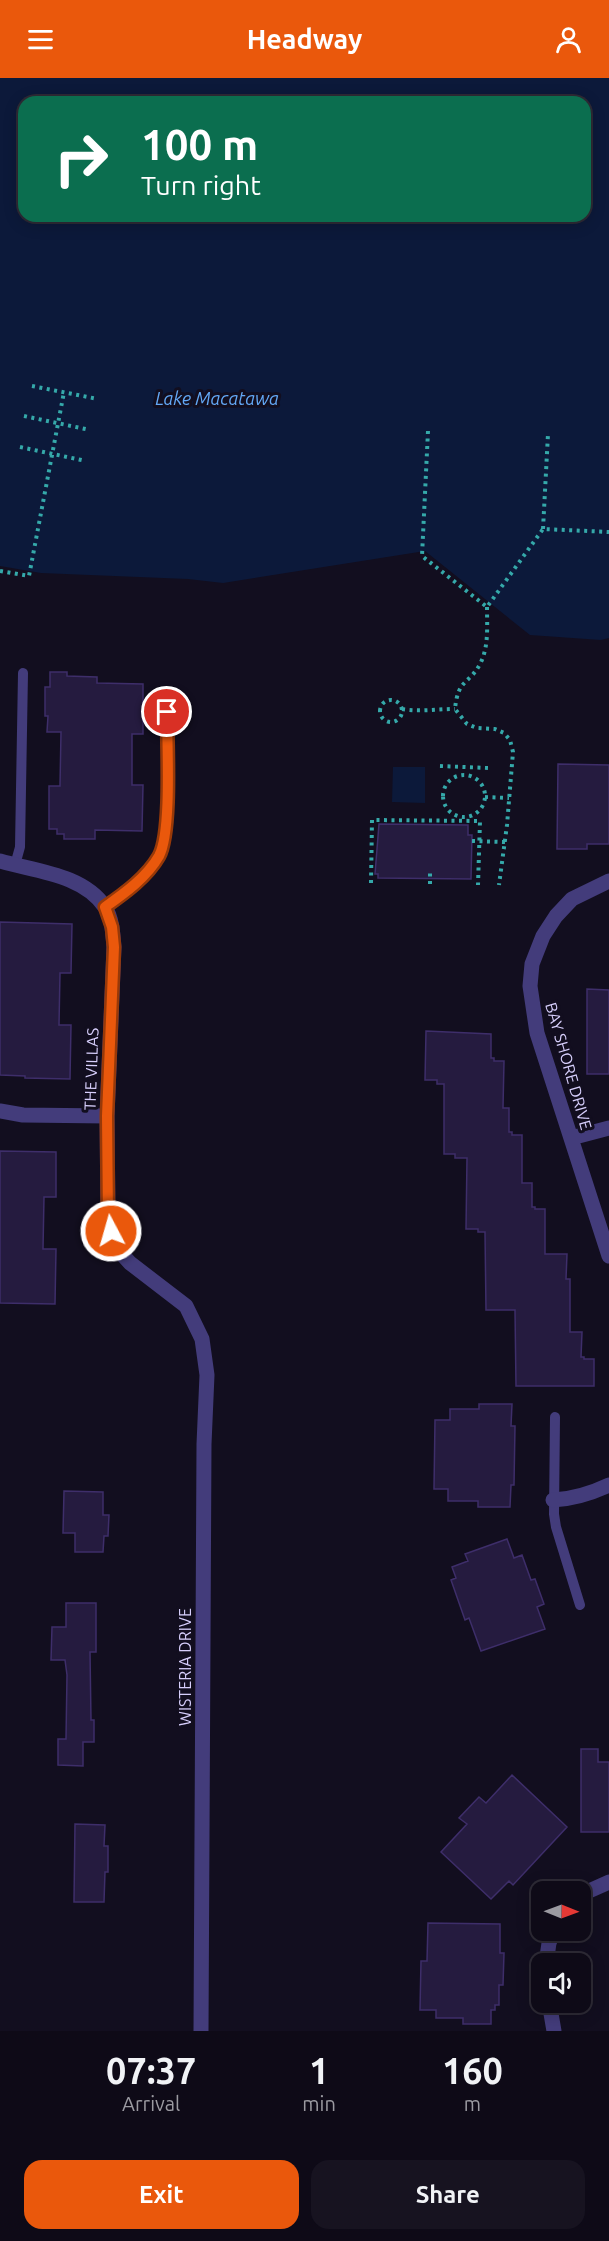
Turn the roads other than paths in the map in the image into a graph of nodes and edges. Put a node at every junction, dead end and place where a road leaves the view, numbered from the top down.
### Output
1 (23, 673) dead end
2 (167, 712) dead end
3 (7, 863) edge
4 (609, 881) edge
5 (105, 907) junction
6 (0, 1111) edge
7 (107, 1116) junction
8 (609, 1128) edge
9 (571, 1138) junction
10 (609, 1256) edge
11 (186, 1306) joint
12 (555, 1417) dead end
13 (609, 1485) edge
14 (553, 1500) junction
15 (580, 1605) dead end
16 (609, 1882) edge
17 (591, 1890) edge
18 (551, 2013) edge
19 (201, 2031) edge
20 (554, 2031) edge

1 - 3 lane
2 - 5 lane
3 - 5 street
4 - 9 street, BAY SHORE DRIVE
5 - 7 street, THE VILLAS
6 - 7 street
7 - 11 street, THE VILLAS
8 - 9 street
9 - 10 street, BAY SHORE DRIVE
11 - 19 street, WISTERIA DRIVE
12 - 14 lane
13 - 14 street
14 - 15 lane
16 - 17 street
18 - 20 street

